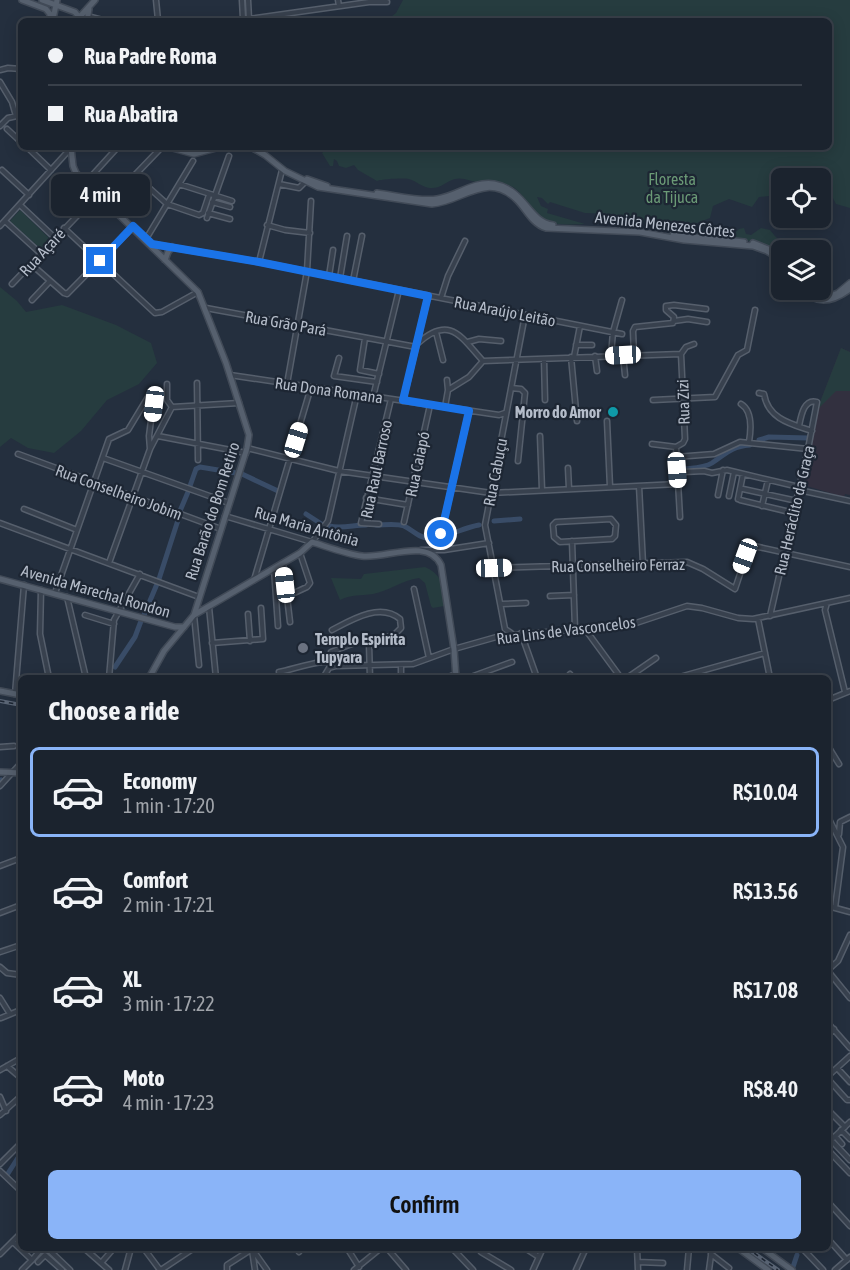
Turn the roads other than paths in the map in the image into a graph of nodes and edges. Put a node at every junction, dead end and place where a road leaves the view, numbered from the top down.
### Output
1 (22, 0) edge
2 (42, 0) edge
3 (95, 0) edge
4 (156, 0) edge
5 (242, 0) edge
6 (248, 0) edge
7 (338, 0) edge
8 (369, 1) edge
9 (56, 2) edge
10 (387, 2) dead end
11 (339, 6) junction
12 (51, 18) edge
13 (53, 18) edge
14 (81, 18) edge
15 (83, 18) edge
16 (158, 18) edge
17 (243, 18) edge
18 (249, 18) edge
19 (256, 18) edge
20 (18, 69) edge
21 (0, 70) edge
22 (0, 82) edge
23 (18, 115) edge
24 (0, 126) edge
25 (7, 129) dead end
26 (18, 139) edge
27 (30, 150) edge
28 (68, 150) edge
29 (71, 150) edge
30 (115, 150) edge
31 (159, 150) dead end
32 (180, 150) edge
33 (209, 150) edge
34 (258, 150) edge
35 (262, 150) edge
36 (229, 156) dead end
37 (193, 161) dead end
38 (2, 170) dead end
39 (51, 170) junction
40 (282, 170) junction
41 (135, 175) junction
42 (86, 182) junction
43 (305, 182) junction
44 (179, 184) junction
45 (279, 184) junction
46 (98, 194) junction
47 (29, 195) junction
48 (212, 196) junction
49 (232, 201) dead end
50 (311, 201) dead end
51 (212, 202) junction
52 (108, 203) junction
53 (167, 204) junction
54 (20, 205) junction
55 (230, 207) dead end
56 (230, 219) dead end
57 (5, 221) junction
58 (267, 225) junction
59 (0, 226) edge
60 (133, 226) junction
61 (64, 228) junction
62 (310, 233) junction
63 (347, 236) dead end
64 (362, 236) dead end
65 (55, 238) junction
66 (146, 239) junction
67 (465, 241) dead end
68 (152, 244) junction
69 (172, 248) junction
70 (333, 250) dead end
71 (771, 250) edge
72 (771, 253) edge
73 (40, 254) junction
74 (165, 260) junction
75 (100, 261) junction
76 (259, 262) junction
77 (31, 264) junction
78 (308, 271) junction
79 (329, 276) junction
80 (340, 278) junction
81 (50, 281) junction
82 (353, 281) junction
83 (12, 284) dead end
84 (850, 284) edge
85 (850, 289) edge
86 (399, 290) junction
87 (198, 292) junction
88 (428, 296) junction
89 (831, 296) edge
90 (441, 298) junction
91 (32, 300) dead end
92 (622, 300) dead end
93 (831, 300) edge
94 (206, 308) junction
95 (706, 309) dead end
96 (754, 310) dead end
97 (525, 315) junction
98 (674, 321) junction
99 (706, 322) dead end
100 (297, 325) junction
101 (580, 326) junction
102 (436, 332) junction
103 (613, 332) junction
104 (420, 334) junction
105 (622, 334) dead end
106 (425, 337) junction
107 (365, 338) junction
108 (501, 341) dead end
109 (387, 342) junction
110 (468, 342) junction
111 (694, 344) dead end
112 (576, 345) junction
113 (592, 345) dead end
114 (417, 346) junction
115 (681, 354) junction
116 (623, 355) junction
117 (634, 355) junction
118 (595, 356) junction
119 (611, 356) junction
120 (572, 357) junction
121 (339, 358) dead end
122 (544, 358) junction
123 (442, 360) dead end
124 (516, 360) junction
125 (483, 361) junction
126 (597, 370) dead end
127 (379, 374) junction
128 (230, 375) junction
129 (625, 375) dead end
130 (447, 380) dead end
131 (377, 382) junction
132 (197, 383) dead end
133 (167, 384) dead end
134 (287, 384) junction
135 (311, 387) junction
136 (511, 388) junction
137 (448, 390) junction
138 (357, 394) junction
139 (373, 397) junction
140 (683, 398) junction
141 (764, 398) dead end
142 (391, 399) junction
143 (403, 400) junction
144 (545, 400) dead end
145 (653, 400) dead end
146 (240, 403) junction
147 (741, 404) dead end
148 (198, 405) junction
149 (430, 405) junction
150 (172, 407) junction
151 (445, 407) junction
152 (507, 410) junction
153 (469, 411) junction
154 (500, 416) junction
155 (577, 421) dead end
156 (607, 421) dead end
157 (504, 422) junction
158 (799, 426) junction
159 (812, 431) junction
160 (158, 436) junction
161 (540, 436) dead end
162 (749, 442) junction
163 (198, 443) junction
164 (652, 444) dead end
165 (676, 447) junction
166 (150, 449) junction
167 (246, 450) junction
168 (808, 450) junction
169 (18, 454) dead end
170 (676, 457) junction
171 (103, 458) junction
172 (290, 459) junction
173 (198, 460) dead end
174 (518, 461) dead end
175 (568, 468) dead end
176 (723, 470) junction
177 (339, 471) junction
178 (142, 472) junction
179 (684, 472) dead end
180 (734, 472) junction
181 (743, 474) junction
182 (372, 477) junction
183 (768, 480) junction
184 (94, 483) junction
185 (414, 483) junction
186 (678, 484) junction
187 (639, 486) junction
188 (453, 487) junction
189 (610, 487) junction
190 (569, 489) junction
191 (742, 489) dead end
192 (799, 489) junction
193 (542, 490) junction
194 (490, 493) junction
195 (765, 494) junction
196 (717, 495) dead end
197 (729, 496) dead end
198 (133, 497) junction
199 (366, 498) junction
200 (796, 501) junction
201 (850, 501) edge
202 (229, 503) junction
203 (408, 505) junction
204 (762, 506) junction
205 (24, 509) dead end
206 (794, 513) junction
207 (225, 516) junction
208 (680, 517) dead end
209 (404, 522) dead end
210 (0, 523) edge
211 (379, 524) dead end
212 (221, 529) junction
213 (269, 529) junction
214 (77, 530) junction
215 (441, 534) dead end
216 (572, 541) junction
217 (312, 542) junction
218 (489, 543) junction
219 (71, 549) junction
220 (420, 551) junction
221 (785, 553) junction
222 (300, 554) junction
223 (109, 563) junction
224 (283, 563) junction
225 (643, 564) junction
226 (573, 566) junction
227 (850, 567) edge
228 (494, 568) junction
229 (274, 569) junction
230 (140, 574) junction
231 (0, 579) edge
232 (254, 581) junction
233 (24, 585) junction
234 (41, 589) junction
235 (414, 589) dead end
236 (55, 593) junction
237 (294, 593) dead end
238 (574, 595) junction
239 (66, 596) junction
240 (550, 596) dead end
241 (199, 597) junction
242 (850, 598) edge
243 (526, 603) dead end
244 (827, 603) junction
245 (501, 604) junction
246 (819, 605) junction
247 (209, 607) junction
248 (261, 608) dead end
249 (118, 610) junction
250 (825, 610) junction
251 (248, 614) dead end
252 (85, 615) dead end
253 (194, 615) junction
254 (770, 616) junction
255 (758, 619) junction
256 (290, 622) dead end
257 (114, 624) junction
258 (278, 626) dead end
259 (184, 627) junction
260 (505, 629) junction
261 (575, 629) junction
262 (585, 629) junction
263 (332, 630) dead end
264 (513, 633) junction
265 (521, 633) junction
266 (500, 636) junction
267 (250, 641) junction
268 (212, 643) junction
269 (369, 644) junction
270 (454, 649) junction
271 (332, 652) dead end
272 (765, 652) junction
273 (429, 658) junction
274 (656, 658) dead end
275 (512, 662) dead end
276 (199, 665) dead end
277 (345, 665) junction
278 (370, 665) junction
279 (401, 665) junction
280 (279, 672) dead end
281 (19, 675) edge
282 (48, 675) edge
283 (85, 675) edge
284 (109, 675) edge
285 (151, 675) edge
286 (216, 675) edge
287 (325, 675) edge
288 (370, 675) edge
289 (400, 675) edge
290 (456, 675) edge
291 (476, 675) edge
292 (536, 675) edge
293 (619, 675) edge
294 (631, 675) edge
295 (687, 675) edge
296 (769, 675) edge
297 (0, 691) edge
298 (848, 692) edge
299 (18, 695) edge
300 (831, 699) edge
301 (14, 746) dead end
302 (0, 747) edge
303 (831, 752) edge
304 (839, 764) dead end
305 (18, 766) edge
306 (0, 772) edge
307 (12, 773) junction
308 (18, 773) edge
309 (0, 786) edge
310 (850, 817) edge
311 (831, 822) edge
312 (839, 837) junction
313 (18, 859) edge
314 (0, 866) edge
315 (18, 906) edge
316 (831, 907) edge
317 (835, 908) junction
318 (850, 912) edge
319 (0, 913) edge
320 (850, 935) edge
321 (18, 946) edge
322 (848, 946) edge
323 (0, 952) edge
324 (0, 967) edge
325 (831, 968) edge
326 (18, 975) edge
327 (831, 975) edge
328 (0, 998) edge
329 (850, 998) edge
330 (18, 1011) dead end
331 (10, 1014) junction
332 (1, 1018) edge
333 (831, 1026) edge
334 (834, 1029) junction
335 (831, 1032) edge
336 (850, 1048) edge
337 (850, 1056) edge
338 (18, 1060) edge
339 (7, 1066) junction
340 (837, 1068) junction
341 (0, 1070) edge
342 (831, 1074) edge
343 (18, 1075) edge
344 (831, 1081) edge
345 (850, 1082) edge
346 (0, 1097) edge
347 (18, 1099) edge
348 (850, 1100) edge
349 (6, 1111) junction
350 (831, 1114) edge
351 (0, 1115) edge
352 (850, 1122) edge
353 (843, 1129) junction
354 (831, 1139) edge
355 (850, 1139) edge
356 (842, 1144) dead end
357 (18, 1146) edge
358 (831, 1153) edge
359 (850, 1160) edge
360 (0, 1164) edge
361 (0, 1171) edge
362 (850, 1173) edge
363 (18, 1188) edge
364 (831, 1205) edge
365 (850, 1226) edge
366 (18, 1236) edge
367 (13, 1242) junction
368 (831, 1242) edge
369 (18, 1247) edge
370 (22, 1251) edge
371 (42, 1251) edge
372 (48, 1251) edge
373 (90, 1251) edge
374 (111, 1251) edge
375 (130, 1251) edge
376 (146, 1251) edge
377 (190, 1251) edge
378 (249, 1251) edge
379 (252, 1251) edge
380 (253, 1251) edge
381 (349, 1251) edge
382 (377, 1251) edge
383 (389, 1251) edge
384 (455, 1251) edge
385 (530, 1251) edge
386 (542, 1251) edge
387 (585, 1251) edge
388 (637, 1251) edge
389 (689, 1251) edge
390 (711, 1251) edge
391 (742, 1251) edge
392 (766, 1251) edge
393 (805, 1251) edge
394 (481, 1252) dead end
395 (0, 1254) edge
396 (539, 1257) junction
397 (849, 1258) edge
398 (32, 1260) junction
399 (38, 1262) dead end
400 (638, 1262) junction
401 (101, 1263) junction
402 (663, 1263) dead end
403 (356, 1268) edge
404 (729, 1268) dead end
405 (22, 1270) edge
406 (62, 1270) edge
407 (70, 1270) edge
408 (109, 1270) edge
409 (125, 1270) edge
410 (161, 1270) edge
411 (227, 1270) edge
412 (255, 1270) edge
413 (267, 1270) edge
414 (405, 1270) edge
415 (473, 1270) edge
416 (511, 1270) edge
417 (533, 1270) edge
418 (576, 1270) edge
419 (638, 1270) edge
420 (687, 1270) edge
421 (709, 1270) edge
422 (768, 1270) edge
423 (792, 1270) edge
424 (823, 1270) edge
425 (835, 1270) edge

1 - 12 main road
2 - 9 main road
3 - 15 main road
4 - 16 street
5 - 17 street
6 - 18 street
7 - 11 street
8 - 10 street
8 - 11 street
9 - 13 main road
9 - 14 main road
11 - 19 street
20 - 21 street
22 - 23 street
23 - 24 street
25 - 26 street
27 - 39 street
28 - 39 street
29 - 42 main road, Rua Barão do Bom Retiro
30 - 42 street
31 - 41 street
32 - 33 main road
34 - 40 main road, Avenida Menezes Côrtes
35 - 71 main road, Avenida Menezes Côrtes
36 - 48 street
37 - 44 street
38 - 47 street
39 - 47 street
40 - 43 main road, Avenida Menezes Côrtes
40 - 45 street
41 - 52 street
41 - 53 street
42 - 46 main road, Rua Barão do Bom Retiro
43 - 45 street
43 - 72 main road, Avenida Menezes Côrtes
44 - 48 street
44 - 53 street
45 - 58 street
46 - 52 main road, Rua Barão do Bom Retiro
46 - 61 street, Rua Açaré
47 - 54 street
48 - 49 street
48 - 51 street
48 - 53 street
50 - 62 street
51 - 55 street
51 - 56 street
52 - 60 main road, Rua Barão do Bom Retiro
53 - 66 street
54 - 57 street
54 - 65 street
57 - 59 street
57 - 73 street
58 - 62 street
58 - 76 street
60 - 66 main road, Rua Barão do Bom Retiro
60 - 75 street
61 - 65 street, Rua Açaré
61 - 75 street
62 - 78 street
63 - 80 street
64 - 82 street
65 - 73 street, Rua Açaré
66 - 68 main road, Rua Barão do Bom Retiro
67 - 90 street
68 - 69 street, Rua Araújo Leitão
68 - 74 main road, Rua Barão do Bom Retiro
69 - 74 main road
69 - 76 street, Rua Araújo Leitão
70 - 79 street
73 - 77 street, Rua Açaré
74 - 87 main road, Rua Barão do Bom Retiro
75 - 81 street
75 - 87 street
76 - 78 street, Rua Araújo Leitão
77 - 81 street
77 - 83 street, Rua Açaré
78 - 79 street, Rua Araújo Leitão
78 - 100 street
79 - 80 street, Rua Araújo Leitão
80 - 82 street, Rua Araújo Leitão
81 - 91 street
82 - 86 street, Rua Araújo Leitão
84 - 89 main road
85 - 93 main road
86 - 88 street, Rua Araújo Leitão
86 - 109 street
87 - 94 main road, Rua Barão do Bom Retiro
88 - 90 street, Rua Araújo Leitão
88 - 104 street
90 - 97 street, Rua Araújo Leitão
92 - 103 street
94 - 100 street, Rua Grão Pará
94 - 128 main road, Rua Barão do Bom Retiro
95 - 98 street
96 - 140 street
97 - 101 street, Rua Araújo Leitão
97 - 124 street, Rua Cabuçu
98 - 99 street
98 - 117 street
100 - 107 street, Rua Grão Pará
100 - 134 street
101 - 103 street, Rua Araújo Leitão
101 - 112 street
102 - 106 street
102 - 110 street
102 - 123 street
103 - 105 street, Rua Araújo Leitão
103 - 119 street
104 - 106 street
104 - 114 street
106 - 114 street
107 - 109 street, Rua Grão Pará
107 - 127 street
108 - 110 street
109 - 114 street, Rua Grão Pará
109 - 127 street
110 - 125 street
111 - 115 street
112 - 113 street
112 - 120 street
114 - 143 street
115 - 117 street
115 - 140 street, Rua Zizi
116 - 117 street
116 - 119 street
116 - 129 street
118 - 119 street
118 - 120 street
118 - 126 street
120 - 122 street
120 - 155 street
121 - 131 street
122 - 124 street
122 - 144 street
124 - 125 street
124 - 136 street, Rua Cabuçu
125 - 137 street
127 - 131 street
128 - 134 street, Rua Dona Romana
128 - 146 main road, Rua Barão do Bom Retiro
130 - 137 street
131 - 139 street
132 - 148 street
133 - 150 street
134 - 135 street, Rua Dona Romana
135 - 138 street, Rua Dona Romana
135 - 172 street
136 - 152 street, Rua Cabuçu
136 - 174 street
137 - 151 street
138 - 139 street, Rua Dona Romana
138 - 177 street
139 - 142 street, Rua Dona Romana
140 - 145 street
140 - 165 street, Rua Zizi
141 - 158 street
142 - 143 street, Rua Dona Romana
142 - 182 street, Rua Raul Barroso
143 - 149 street, Rua Dona Romana
146 - 148 street
146 - 167 main road, Rua Barão do Bom Retiro
147 - 162 street
148 - 150 street
148 - 163 street
149 - 151 street, Rua Dona Romana
149 - 185 street, Rua Caiapó
150 - 160 street
151 - 153 street, Rua Dona Romana
152 - 154 street
152 - 157 street, Rua Cabuçu
153 - 154 street, Rua Dona Romana
153 - 188 street
154 - 157 street
156 - 189 street
157 - 194 street, Rua Cabuçu
158 - 159 street
158 - 159 street, Rua Heráclito da Graça
159 - 168 street, Rua Heráclito da Graça
160 - 163 street
160 - 166 street
161 - 193 street
162 - 168 street
162 - 170 street
163 - 167 street
163 - 173 street
164 - 165 street
165 - 170 street, Rua Zizi
166 - 171 street
166 - 178 street
167 - 172 street
167 - 202 main road, Rua Barão do Bom Retiro
168 - 192 street, Rua Heráclito da Graça
169 - 184 street, Rua Conselheiro Jobim
170 - 186 street, Rua Zizi
171 - 178 street
171 - 184 street
172 - 177 street
172 - 213 street
175 - 190 street
176 - 179 street
176 - 180 street
176 - 196 street
177 - 182 street
177 - 217 street
178 - 198 street
178 - 202 street
180 - 181 street
180 - 197 street
181 - 183 street
181 - 204 street
182 - 185 street
182 - 199 street, Rua Raul Barroso
183 - 192 street
183 - 195 street
184 - 198 street, Rua Conselheiro Jobim
184 - 214 street
185 - 188 street
185 - 203 street, Rua Caiapó
186 - 187 street
186 - 208 street, Rua Zizi
187 - 189 street
187 - 225 street
188 - 194 street
188 - 215 street
189 - 190 street
190 - 193 street
191 - 195 street
192 - 200 street, Rua Heráclito da Graça
192 - 201 street
193 - 194 street
194 - 218 street, Rua Cabuçu
195 - 200 street
195 - 204 street
198 - 212 street, Rua Conselheiro Jobim
198 - 223 street
199 - 203 street
199 - 211 street, Rua Raul Barroso
200 - 206 street, Rua Heráclito da Graça
202 - 207 main road, Rua Barão do Bom Retiro
203 - 209 street, Rua Caiapó
204 - 206 street
205 - 214 street
206 - 221 street, Rua Heráclito da Graça
207 - 212 main road, Rua Barão do Bom Retiro
207 - 213 street, Rua Maria Antônia
210 - 219 street
212 - 241 main road, Rua Barão do Bom Retiro
213 - 217 street, Rua Maria Antônia
213 - 232 street
214 - 219 street
216 - 216 street
216 - 226 street
217 - 220 main road, Rua Maria Antônia
217 - 222 main road
218 - 220 street, Rua Maria Antônia
218 - 228 street, Rua Cabuçu
219 - 223 street
219 - 236 street
220 - 270 main road
221 - 225 street, Rua Conselheiro Ferraz
221 - 227 street
221 - 254 street, Rua Heráclito da Graça
222 - 224 main road
222 - 237 street
223 - 230 street
224 - 229 main road
224 - 256 street
225 - 226 street, Rua Conselheiro Ferraz
226 - 228 street, Rua Conselheiro Ferraz
226 - 238 street
228 - 245 street, Rua Cabuçu
229 - 232 main road
229 - 258 street
230 - 241 street
230 - 249 street
231 - 233 main road, Avenida Marechal Rondon
232 - 247 main road
233 - 234 main road, Avenida Marechal Rondon
233 - 281 street
234 - 236 main road, Avenida Marechal Rondon
234 - 282 street
235 - 273 street
236 - 239 main road, Avenida Marechal Rondon
238 - 240 street
238 - 261 street
239 - 249 main road, Avenida Marechal Rondon
239 - 283 street
241 - 253 main road, Rua Barão do Bom Retiro
242 - 244 street, Rua Lins de Vasconcelos
243 - 245 street
244 - 246 street, Rua Lins de Vasconcelos
244 - 250 street
245 - 260 street, Rua Cabuçu
246 - 250 street
246 - 254 street, Rua Lins de Vasconcelos
247 - 253 main road
247 - 268 street
248 - 267 street
249 - 257 street
249 - 259 main road, Avenida Marechal Rondon
250 - 298 street
251 - 267 street
252 - 257 street
253 - 259 main road, Rua Barão do Bom Retiro
253 - 276 street
254 - 255 street, Rua Lins de Vasconcelos
255 - 262 street, Rua Lins de Vasconcelos
255 - 272 street
257 - 284 street
259 - 285 main road, Rua Barão do Bom Retiro
260 - 264 street
260 - 266 street
261 - 262 street, Rua Lins de Vasconcelos
261 - 265 street, Rua Lins de Vasconcelos
262 - 293 street
263 - 269 street
264 - 265 street, Rua Lins de Vasconcelos
264 - 266 street, Rua Lins de Vasconcelos
265 - 292 street
266 - 270 street, Rua Lins de Vasconcelos
267 - 268 street
268 - 286 street
269 - 271 street
269 - 278 street
270 - 273 street, Rua Lins de Vasconcelos
270 - 290 main road
272 - 295 street
272 - 296 street
273 - 279 street, Rua Lins de Vasconcelos
274 - 294 street
275 - 291 street
277 - 278 street, Rua Lins de Vasconcelos
277 - 280 street, Rua Lins de Vasconcelos
277 - 287 street
278 - 279 street, Rua Lins de Vasconcelos
278 - 288 street
279 - 289 street
297 - 299 main road
298 - 300 street
301 - 302 street
303 - 304 street
305 - 307 street
306 - 307 main road
307 - 308 main road
307 - 309 street
310 - 312 street
311 - 312 street
312 - 317 street
313 - 314 street
315 - 319 street
316 - 317 street
317 - 318 street
320 - 322 street
321 - 323 street
322 - 325 street
324 - 326 street
327 - 329 street
328 - 331 street
330 - 331 street
331 - 332 street
333 - 334 street
334 - 335 street
334 - 336 street
337 - 340 street
338 - 339 street
339 - 341 street
339 - 343 street
340 - 342 street
340 - 345 street
344 - 348 street
346 - 349 street
347 - 349 street
349 - 351 street
350 - 353 street
352 - 353 street
353 - 354 street
353 - 355 street
354 - 356 street
354 - 359 street
357 - 360 street
358 - 362 street
361 - 363 street
364 - 365 street
366 - 367 street
367 - 369 street
367 - 395 street
368 - 397 street
370 - 398 street
371 - 398 street
372 - 407 street
373 - 401 street
374 - 401 street
375 - 409 street
376 - 410 street
377 - 410 street
378 - 411 street
379 - 412 street
380 - 413 street
381 - 403 street
382 - 403 street
383 - 414 street
384 - 415 street
385 - 396 street
386 - 396 street
387 - 418 street
388 - 400 street
389 - 420 street
390 - 404 street
390 - 421 street
391 - 422 main road
392 - 423 main road
393 - 424 street
394 - 416 street
396 - 417 street
397 - 425 street
398 - 405 street
399 - 406 street
400 - 402 street
400 - 419 street
401 - 408 street

